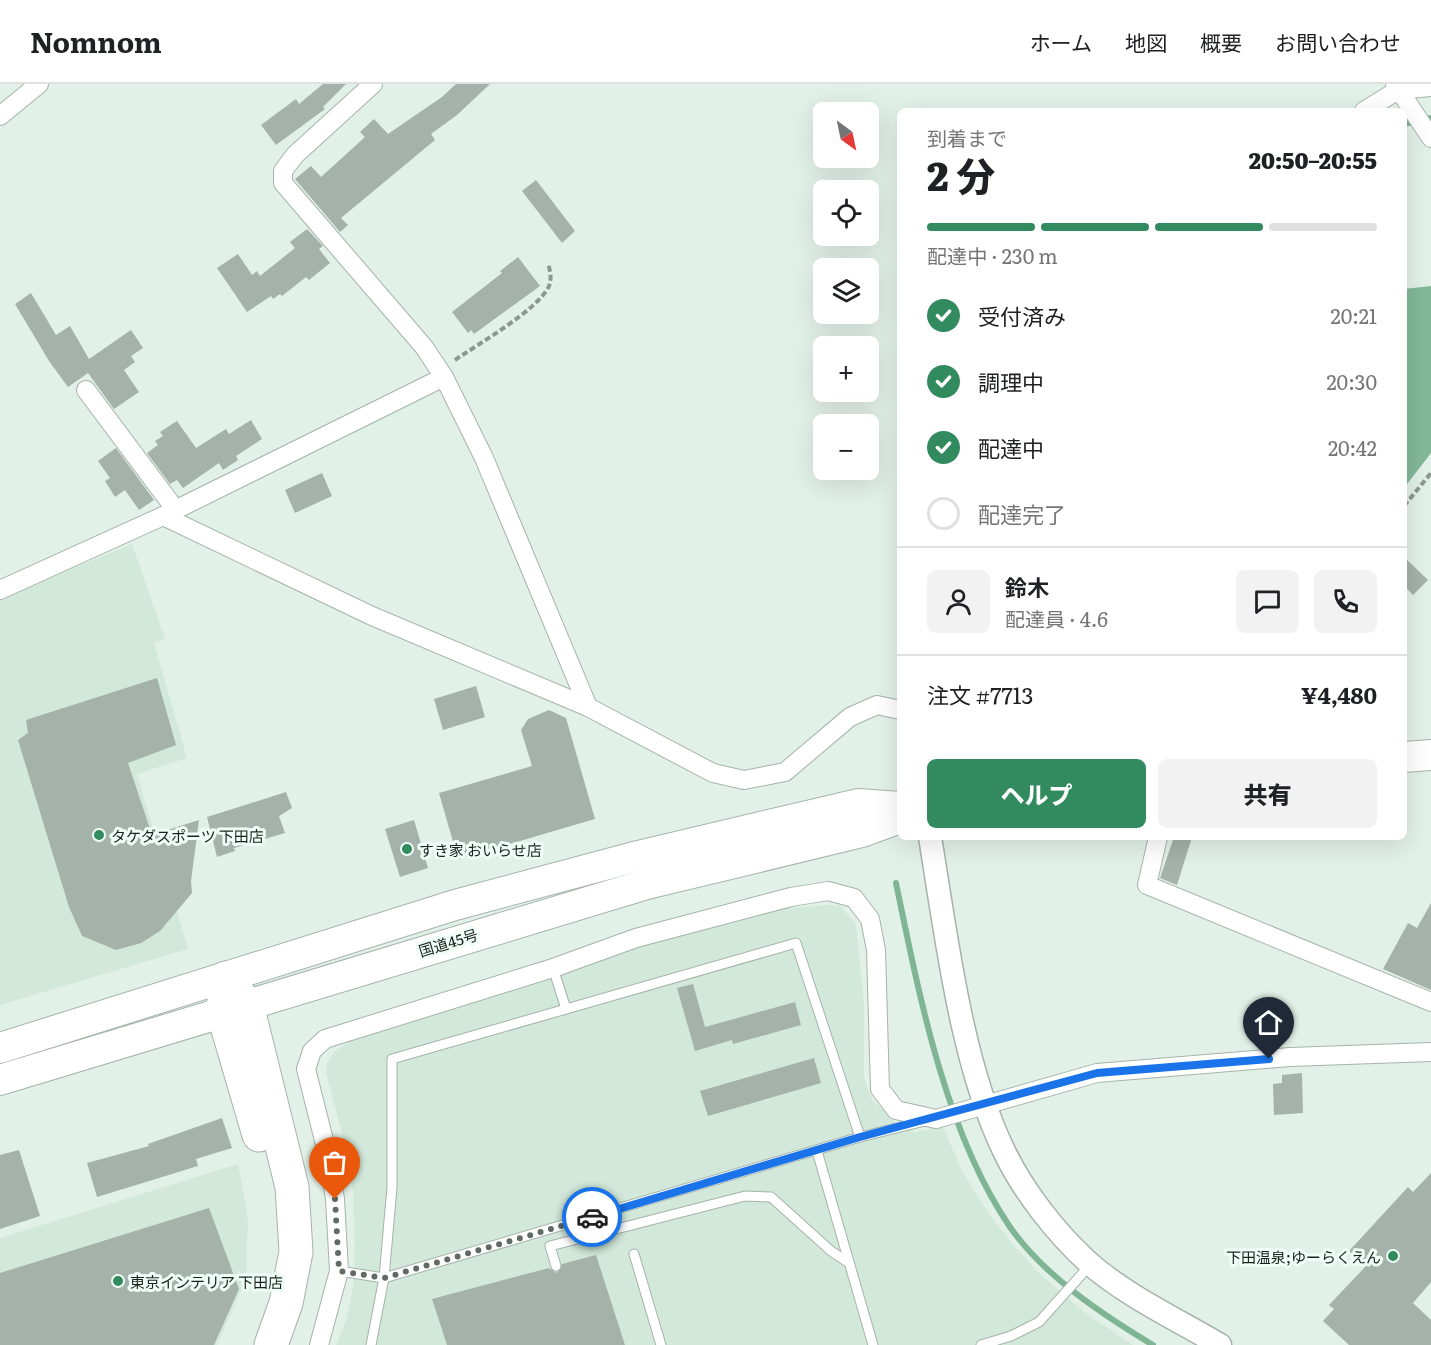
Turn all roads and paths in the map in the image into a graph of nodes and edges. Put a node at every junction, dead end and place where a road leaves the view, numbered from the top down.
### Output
1 (39, 84) edge
2 (373, 84) edge
3 (1396, 87) edge
4 (1431, 87) edge
5 (1368, 108) edge
6 (0, 116) edge
7 (1431, 138) edge
8 (548, 263) dead end
9 (442, 374) junction
10 (86, 390) dead end
11 (1431, 473) edge
12 (1407, 502) edge
13 (169, 513) junction
14 (0, 590) edge
15 (588, 707) junction
16 (897, 709) edge
17 (1431, 755) edge
18 (1407, 757) edge
19 (897, 807) edge
20 (897, 819) edge
21 (931, 840) edge
22 (1157, 840) edge
23 (553, 968) junction
24 (226, 978) junction
25 (1431, 1002) edge
26 (235, 1008) junction
27 (566, 1009) junction
28 (0, 1048) edge
29 (1431, 1052) edge
30 (0, 1080) edge
31 (985, 1103) junction
32 (936, 1119) junction
33 (860, 1137) junction
34 (817, 1151) junction
35 (634, 1254) dead end
36 (849, 1263) junction
37 (1090, 1264) junction
38 (556, 1266) dead end
39 (339, 1271) junction
40 (384, 1278) junction
41 (374, 1343) edge
42 (253, 1345) edge
43 (271, 1345) edge
44 (319, 1345) edge
45 (661, 1345) edge
46 (873, 1345) edge
47 (981, 1345) edge
48 (1220, 1345) edge

1 - 6 street
2 - 9 street
3 - 4 street
3 - 5 street
3 - 7 street
8 - 9 path
9 - 13 street
9 - 15 street
10 - 13 street
11 - 12 path
13 - 14 street
13 - 15 street
15 - 16 street
17 - 18 highway
19 - 24 highway
20 - 26 highway, 国道45号
21 - 31 street
22 - 25 street
23 - 27 lane
23 - 32 street
23 - 39 street
24 - 26 highway
24 - 28 highway
26 - 30 highway, 国道45号
26 - 42 highway
26 - 43 highway
27 - 33 lane
27 - 40 lane
29 - 31 street
31 - 32 street
31 - 37 street
32 - 33 lane
33 - 34 lane
34 - 36 lane
34 - 40 lane
35 - 45 lane
36 - 38 lane
36 - 46 lane
37 - 47 lane
37 - 48 street
39 - 40 lane
39 - 44 street
40 - 41 lane

